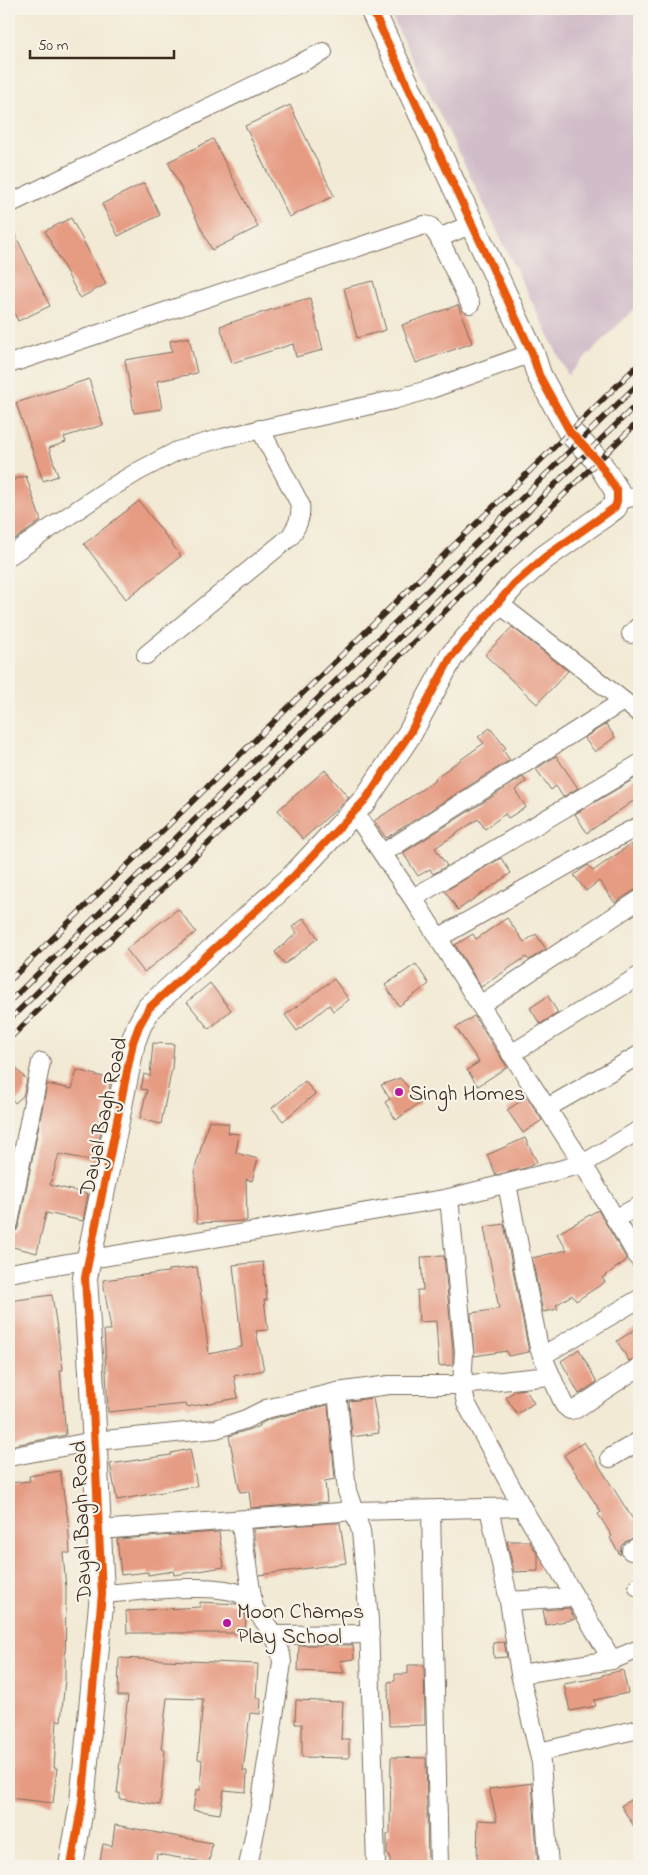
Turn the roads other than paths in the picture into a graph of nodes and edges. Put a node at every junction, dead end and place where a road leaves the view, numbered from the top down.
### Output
1 (372, 9) edge
2 (323, 52) dead end
3 (9, 204) edge
4 (472, 224) junction
5 (438, 236) junction
6 (470, 304) dead end
7 (532, 353) junction
8 (9, 364) edge
9 (260, 429) junction
10 (628, 498) edge
11 (9, 556) edge
12 (498, 603) junction
13 (146, 655) dead end
14 (623, 701) junction
15 (639, 713) edge
16 (639, 764) edge
17 (354, 812) junction
18 (639, 826) edge
19 (383, 853) junction
20 (413, 898) junction
21 (639, 900) edge
22 (438, 938) junction
23 (639, 976) edge
24 (480, 1005) junction
25 (511, 1054) junction
26 (639, 1055) edge
27 (41, 1062) dead end
28 (547, 1108) junction
29 (639, 1130) edge
30 (583, 1164) junction
31 (507, 1184) junction
32 (449, 1198) junction
33 (639, 1206) edge
34 (615, 1218) junction
35 (9, 1223) edge
36 (90, 1258) junction
37 (639, 1259) edge
38 (9, 1272) edge
39 (639, 1299) edge
40 (542, 1356) junction
41 (639, 1367) edge
42 (550, 1376) junction
43 (462, 1385) junction
44 (337, 1392) junction
45 (94, 1441) junction
46 (639, 1441) edge
47 (9, 1457) edge
48 (610, 1458) dead end
49 (522, 1507) junction
50 (488, 1508) junction
51 (431, 1510) junction
52 (354, 1511) junction
53 (240, 1520) junction
54 (98, 1530) junction
55 (102, 1594) junction
56 (574, 1597) junction
57 (508, 1601) junction
58 (254, 1609) junction
59 (370, 1634) junction
60 (274, 1635) junction
61 (639, 1649) edge
62 (612, 1660) junction
63 (520, 1674) junction
64 (639, 1729) edge
65 (539, 1752) junction
66 (71, 1866) edge
67 (248, 1866) edge
68 (376, 1866) edge
69 (439, 1866) edge
70 (549, 1866) edge

1 - 4 street
2 - 3 street
4 - 5 street
4 - 7 street
5 - 6 street
5 - 8 street
7 - 9 street
7 - 10 street
9 - 11 street
9 - 13 street
10 - 12 street, Dayal Bagh Road
12 - 14 street
12 - 17 street, Dayal Bagh Road
14 - 15 street
14 - 19 street
16 - 20 street
17 - 19 street
17 - 36 street, Dayal Bagh Road
18 - 22 street
19 - 20 street
20 - 22 street
21 - 24 street
22 - 24 street
23 - 25 street
24 - 25 street
25 - 28 street
26 - 28 street
27 - 35 street
28 - 30 street
29 - 30 street
30 - 31 street
30 - 34 street
31 - 32 street
31 - 40 street
32 - 36 street
32 - 43 street
33 - 34 street
34 - 37 street
36 - 38 street
36 - 45 street, Dayal Bagh Road
39 - 40 street
40 - 42 street
41 - 42 street
42 - 43 street
43 - 44 street
43 - 49 street
44 - 45 street
44 - 52 street
45 - 47 street
45 - 54 street, Dayal Bagh Road
46 - 48 street
49 - 50 street
49 - 56 street
50 - 51 street
50 - 57 street
51 - 52 street
51 - 69 street
52 - 53 street
52 - 59 street
53 - 54 street
53 - 58 street
54 - 55 street, Dayal Bagh Road
55 - 58 street
55 - 66 street, Dayal Bagh Road
56 - 57 street
56 - 62 street
57 - 63 street
58 - 60 street
59 - 60 street
59 - 68 street
60 - 67 street
61 - 62 street
62 - 63 street
63 - 65 street
64 - 65 street
65 - 70 street

